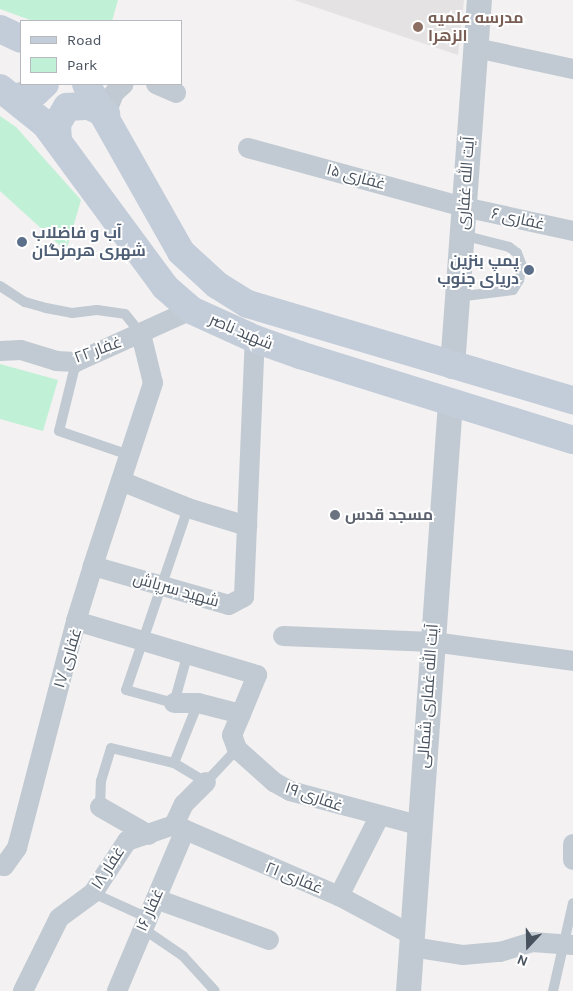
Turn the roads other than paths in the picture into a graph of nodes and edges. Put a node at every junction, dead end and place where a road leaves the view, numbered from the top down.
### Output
1 (479, 0) edge
2 (0, 29) edge
3 (20, 39) edge
4 (476, 48) junction
5 (573, 69) edge
6 (44, 85) edge
7 (87, 85) edge
8 (123, 85) edge
9 (158, 85) edge
10 (7, 93) edge
11 (176, 93) dead end
12 (106, 114) junction
13 (58, 140) junction
14 (248, 148) dead end
15 (464, 207) junction
16 (573, 230) edge
17 (462, 235) junction
18 (0, 286) edge
19 (457, 297) junction
20 (191, 310) junction
21 (141, 334) junction
22 (255, 339) junction
23 (0, 351) edge
24 (76, 362) junction
25 (452, 366) junction
26 (573, 400) edge
27 (450, 402) junction
28 (573, 440) edge
29 (129, 455) junction
30 (121, 480) junction
31 (188, 508) junction
32 (247, 526) junction
33 (93, 566) junction
34 (162, 585) junction
35 (76, 622) junction
36 (283, 636) dead end
37 (143, 640) junction
38 (432, 642) junction
39 (188, 653) junction
40 (573, 661) edge
41 (174, 703) junction
42 (198, 703) junction
43 (241, 714) junction
44 (237, 749) junction
45 (174, 763) junction
46 (206, 782) junction
47 (100, 807) joint
48 (379, 817) junction
49 (418, 825) junction
50 (179, 828) junction
51 (149, 835) junction
52 (573, 844) edge
53 (573, 860) edge
54 (0, 865) edge
55 (93, 893) junction
56 (339, 896) junction
57 (156, 899) junction
58 (573, 903) edge
59 (144, 922) junction
60 (269, 940) dead end
61 (412, 941) junction
62 (569, 944) edge
63 (23, 991) edge
64 (117, 991) edge
65 (215, 991) edge
66 (408, 991) edge
67 (554, 991) edge

1 - 4 street, آیت الله غفاری
2 - 3 main road
4 - 5 street
4 - 15 street, آیت الله غفاری
6 - 10 main road
7 - 12 main road, شهید ناصر
8 - 12 street
9 - 11 street
10 - 13 main road, شهید ناصر
12 - 13 main road
12 - 25 main road, شهید ناصر
13 - 20 main road, شهید ناصر
14 - 15 street, غفاری ۱۵
15 - 16 street, غفاری ۶
15 - 17 street, آیت الله غفاری
17 - 19 street, آیت الله غفاری
17 - 19 lane
18 - 21 lane
19 - 25 street, آیت الله غفاری
20 - 21 street, غفار ۲۲
20 - 22 main road, شهید ناصر
21 - 24 street, غفار ۲۲
21 - 29 street
22 - 27 main road, شهید ناصر
22 - 32 street, شهید سرپاش
23 - 24 street, غفار ۲۲
24 - 29 lane
25 - 26 main road, شهید ناصر
27 - 28 main road, شهید ناصر
27 - 38 street, آیت الله غفاری شمالی
29 - 30 street
30 - 31 street
30 - 33 street
31 - 32 street
31 - 34 lane
32 - 34 street, شهید سرپاش
33 - 34 street, شهید سرپاش
33 - 35 street
34 - 37 lane
35 - 37 street, غفاری ۱۷
35 - 54 street, غفاری ۱۷
36 - 38 street
37 - 39 street, غفاری ۱۷
37 - 41 lane
38 - 40 street
38 - 49 street, آیت الله غفاری شمالی
39 - 41 lane
39 - 43 street, غفاری ۱۷
41 - 42 street
42 - 43 street
42 - 45 lane
43 - 44 street
44 - 46 lane
44 - 48 street, غفاری ۱۹
45 - 46 lane
45 - 47 lane
46 - 50 street
47 - 51 street
48 - 49 street, غفاری ۱۹
48 - 56 street
49 - 61 street, آیت الله غفاری شمالی
50 - 51 street, غفار ۱۸
50 - 56 street, غفاری ۲۱
50 - 57 street, غفار ۱۶
51 - 55 street, غفار ۱۸
52 - 53 street
55 - 59 lane
55 - 63 street, غفار ۱۸
56 - 61 street, غفاری ۲۱
57 - 59 street, غفار ۱۶
57 - 60 street
58 - 62 lane
59 - 64 street, غفار ۱۶
59 - 65 lane
61 - 62 street, غفاری ۲۱
61 - 66 street, آیت الله غفاری شمالی
62 - 67 lane

